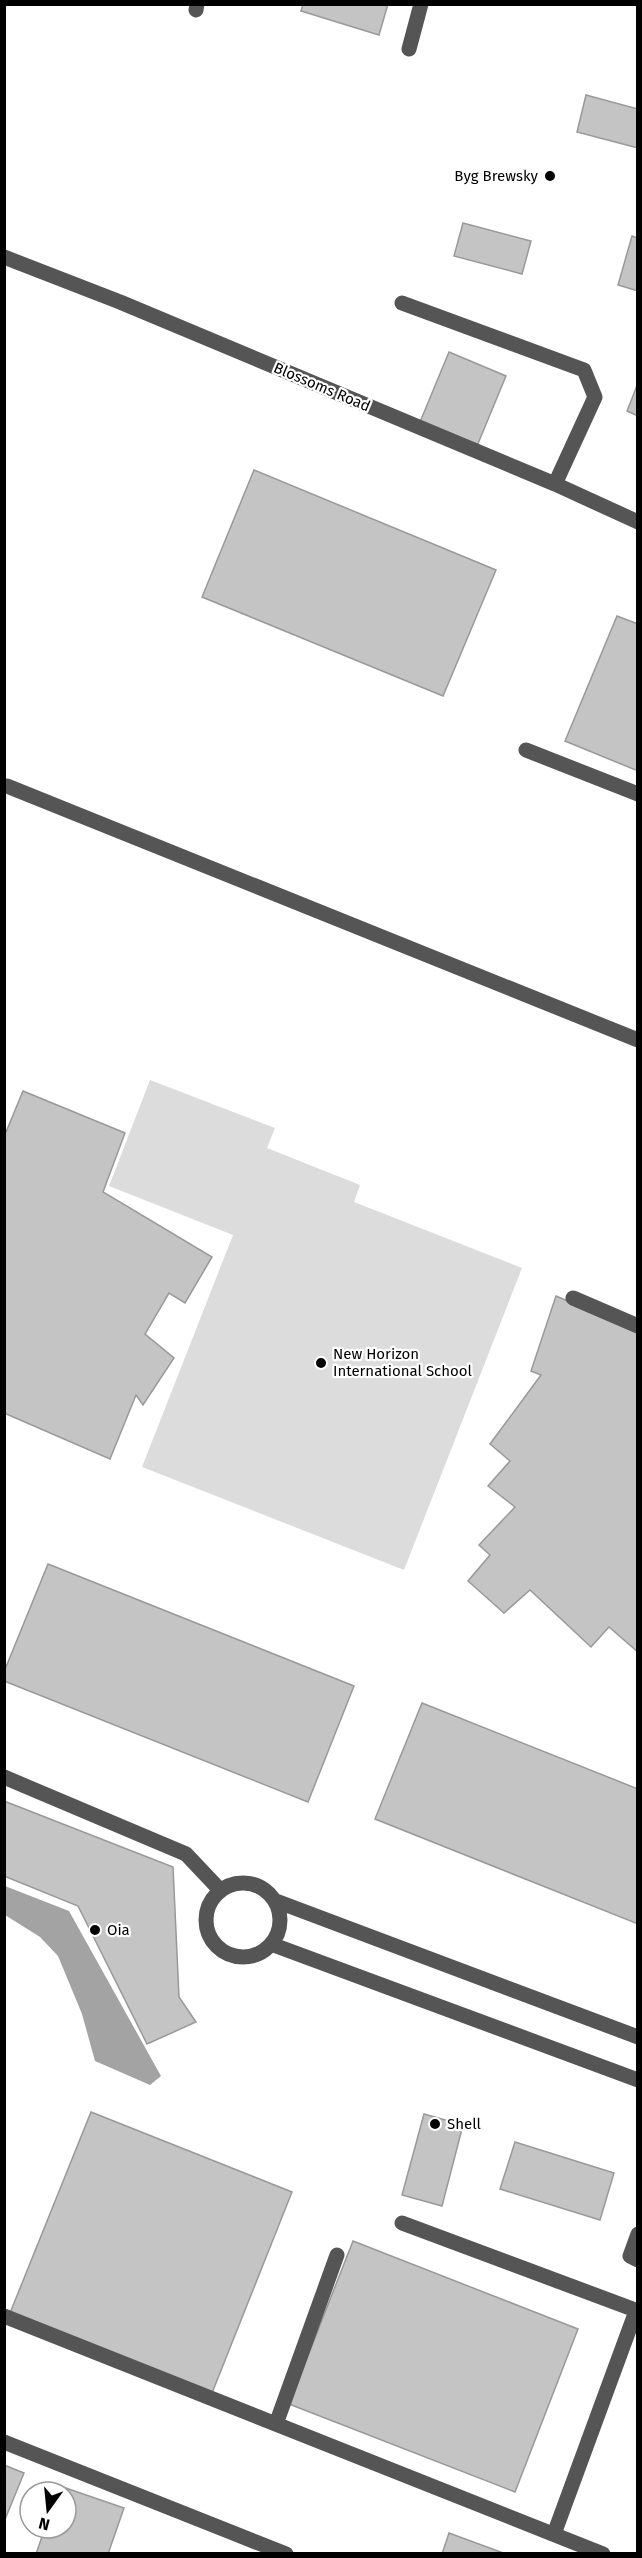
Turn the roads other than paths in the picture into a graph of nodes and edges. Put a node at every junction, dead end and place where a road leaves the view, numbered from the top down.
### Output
1 (421, 4) edge
2 (409, 49) dead end
3 (4, 257) edge
4 (402, 303) dead end
5 (555, 484) junction
6 (638, 522) edge
7 (526, 750) dead end
8 (7, 786) dead end
9 (638, 794) edge
10 (638, 1040) edge
11 (573, 1298) dead end
12 (638, 1326) edge
13 (4, 1777) edge
14 (220, 1890) junction
15 (276, 1901) junction
16 (272, 1944) junction
17 (638, 2037) edge
18 (638, 2080) edge
19 (402, 2223) dead end
20 (638, 2234) edge
21 (337, 2255) dead end
22 (638, 2260) edge
23 (637, 2311) edge
24 (4, 2316) edge
25 (276, 2424) junction
26 (4, 2442) edge
27 (554, 2534) junction
28 (286, 2553) edge
29 (603, 2553) edge

1 - 2 street
3 - 5 street, Blossoms Road
4 - 5 street
5 - 6 street, Blossoms Road
7 - 9 street
8 - 10 street
11 - 12 street
13 - 14 street
14 - 15 street
14 - 16 street
15 - 16 street
15 - 17 street
16 - 18 street
19 - 23 street
20 - 22 street
21 - 25 street
23 - 27 street
24 - 25 street
25 - 27 street
26 - 28 street
27 - 29 street

